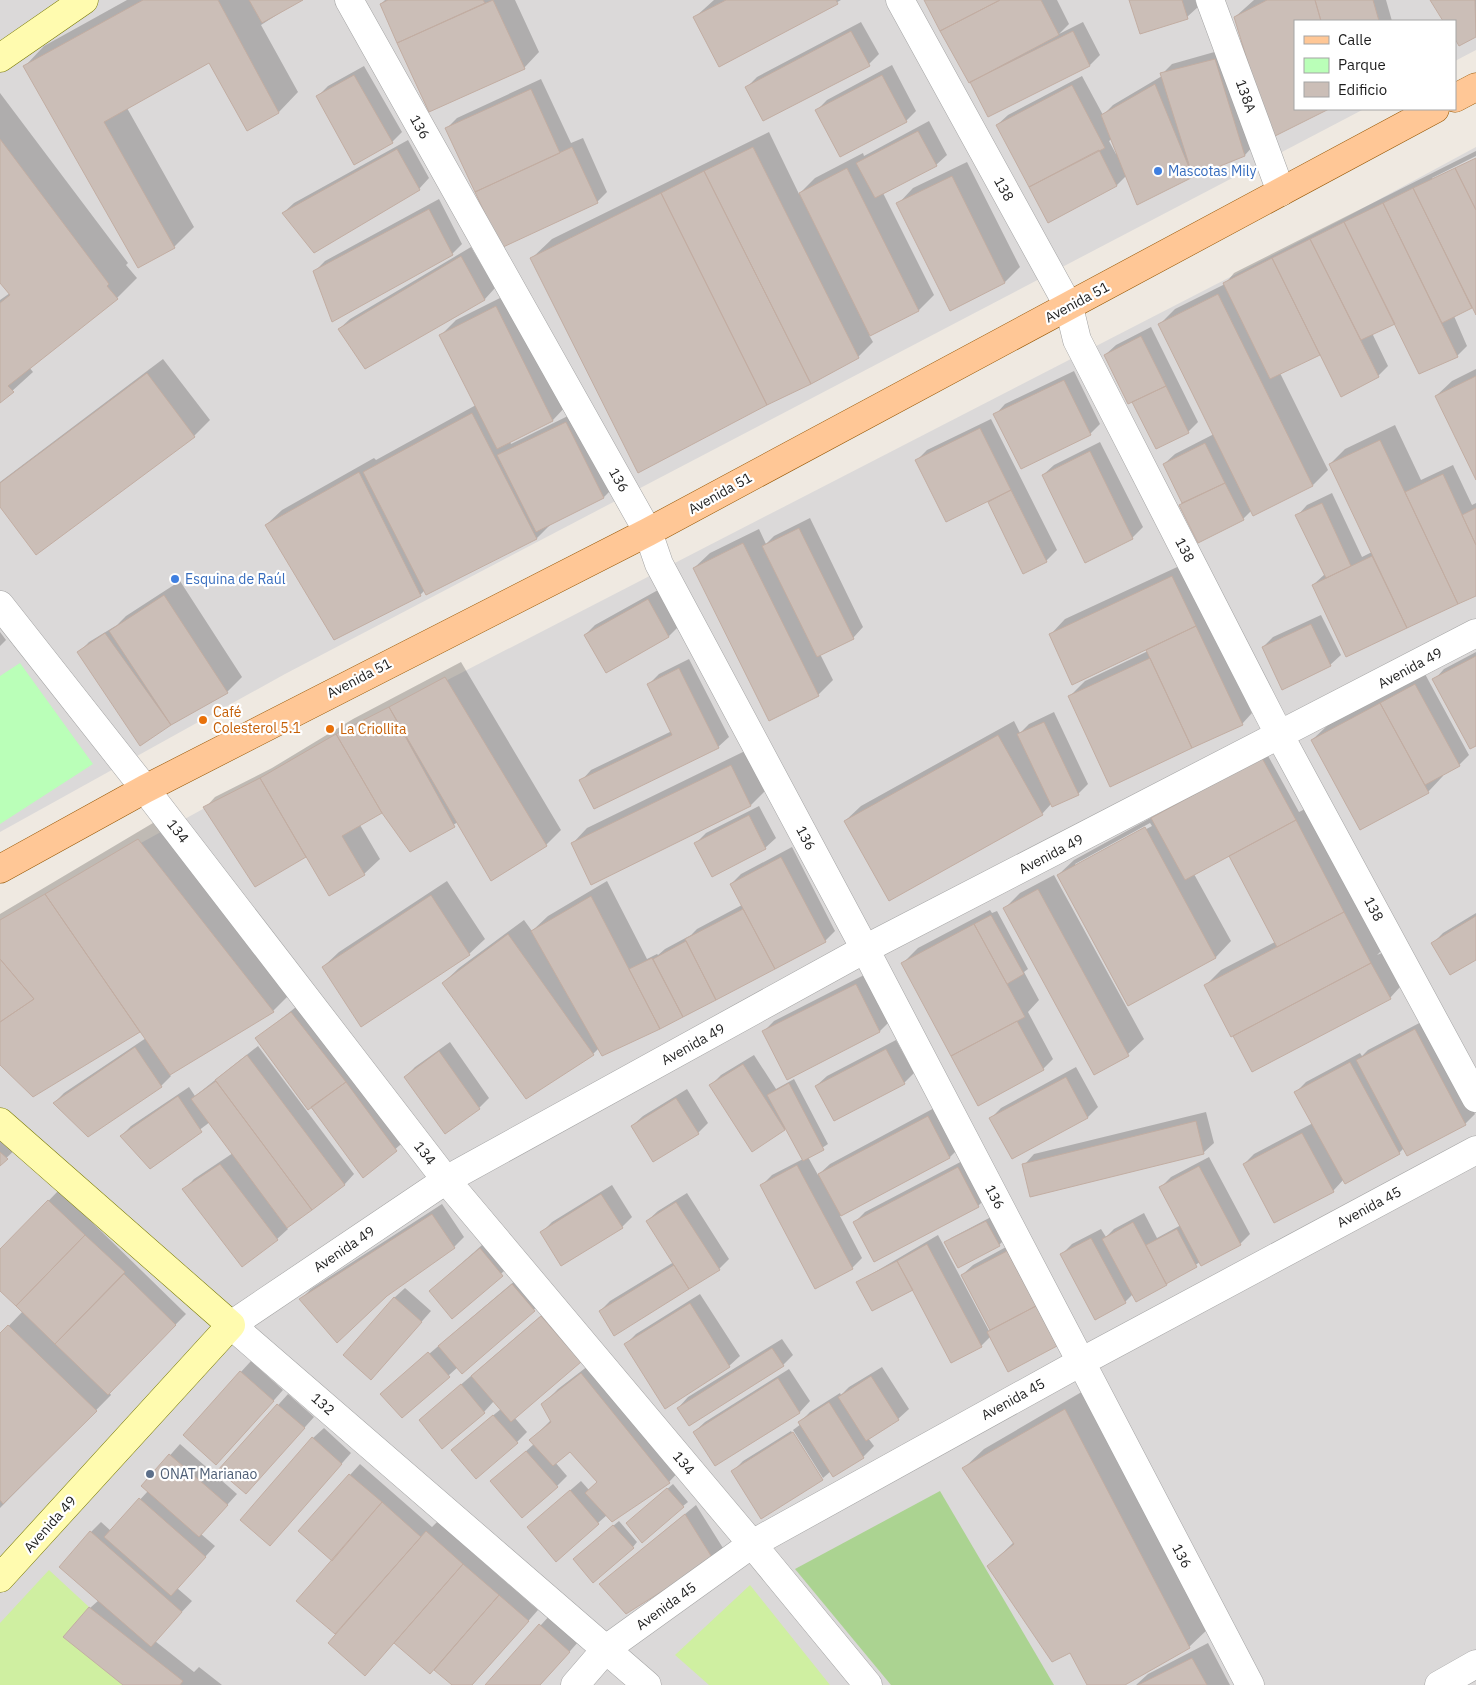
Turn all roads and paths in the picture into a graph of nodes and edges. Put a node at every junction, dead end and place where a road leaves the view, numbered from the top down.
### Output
1 (84, 0) edge
2 (348, 0) edge
3 (900, 0) edge
4 (1210, 0) edge
5 (0, 58) edge
6 (1476, 86) edge
7 (1456, 97) edge
8 (1433, 110) edge
9 (1281, 192) junction
10 (1069, 307) junction
11 (648, 532) junction
12 (0, 605) edge
13 (1476, 633) edge
14 (1280, 736) junction
15 (145, 789) junction
16 (0, 869) edge
17 (865, 949) junction
18 (1476, 1098) edge
19 (0, 1122) edge
20 (1476, 1150) edge
21 (446, 1180) junction
22 (231, 1325) junction
23 (1081, 1362) junction
24 (752, 1544) junction
25 (0, 1578) edge
26 (606, 1650) junction
27 (1476, 1664) edge
28 (575, 1685) edge
29 (647, 1685) edge
30 (868, 1685) edge
31 (1250, 1685) edge
32 (1439, 1685) edge

1 - 5 street
2 - 11 street, 136
3 - 10 street, 138
4 - 9 street, 138A
6 - 7 main road
8 - 9 main road, Avenida 51
9 - 10 main road, Avenida 51
10 - 11 main road, Avenida 51
10 - 14 street, 138
11 - 15 main road, Avenida 51
11 - 17 street, 136
12 - 15 street, 134
13 - 14 street, Avenida 49
14 - 17 street, Avenida 49
14 - 18 street, 138
15 - 16 main road, Avenida 51
15 - 21 street, 134
17 - 21 street, Avenida 49
17 - 23 street, 136
19 - 22 street, 132
20 - 23 street, Avenida 45
21 - 22 street, Avenida 49
21 - 24 street, 134
22 - 25 street, Avenida 49
22 - 26 street, 132
23 - 24 street, Avenida 45
23 - 31 street, 136
24 - 26 street, Avenida 45
24 - 30 street, 134
26 - 28 street, Avenida 45
26 - 29 street, 132
27 - 32 street

